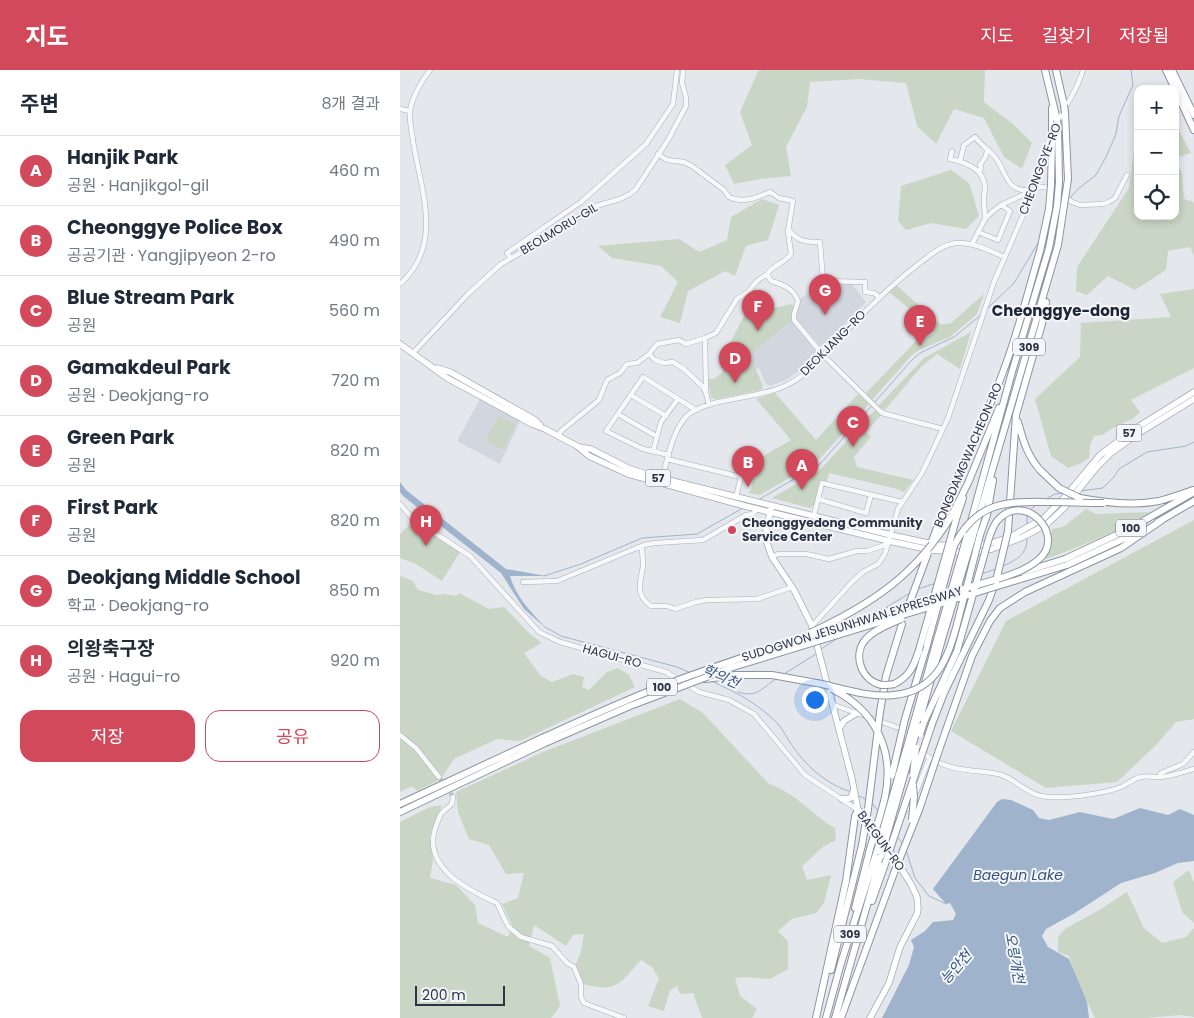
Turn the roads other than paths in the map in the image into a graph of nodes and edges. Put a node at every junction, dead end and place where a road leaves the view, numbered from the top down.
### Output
1 (430, 70) edge
2 (677, 70) edge
3 (683, 70) edge
4 (1045, 70) edge
5 (1056, 70) edge
6 (1083, 70) edge
7 (1166, 70) edge
8 (1172, 70) edge
9 (1173, 85) edge
10 (1051, 94) junction
11 (1179, 98) edge
12 (400, 109) edge
13 (410, 111) junction
14 (1194, 115) edge
15 (1056, 126) junction
16 (1194, 130) edge
17 (987, 150) junction
18 (952, 151) dead end
19 (658, 154) junction
20 (960, 161) junction
21 (979, 172) junction
22 (1127, 175) dead end
23 (1052, 186) junction
24 (1034, 190) junction
25 (1001, 205) junction
26 (985, 219) junction
27 (788, 231) junction
28 (978, 232) junction
29 (972, 244) junction
30 (1004, 257) junction
31 (511, 258) junction
32 (767, 274) junction
33 (1049, 280) junction
34 (400, 284) edge
35 (879, 297) junction
36 (705, 338) junction
37 (400, 345) edge
38 (413, 353) junction
39 (649, 354) junction
40 (823, 355) junction
41 (1012, 372) junction
42 (1194, 392) edge
43 (706, 393) junction
44 (631, 395) junction
45 (678, 398) junction
46 (1194, 399) edge
47 (709, 405) junction
48 (696, 410) junction
49 (618, 414) junction
50 (1016, 415) junction
51 (666, 416) junction
52 (943, 429) junction
53 (558, 436) junction
54 (656, 436) junction
55 (653, 451) junction
56 (668, 457) junction
57 (662, 481) junction
58 (1078, 486) junction
59 (1194, 491) edge
60 (871, 495) junction
61 (818, 499) junction
62 (736, 500) junction
63 (1194, 501) edge
64 (902, 502) junction
65 (1104, 503) junction
66 (400, 504) edge
67 (772, 505) junction
68 (746, 510) junction
69 (755, 511) junction
70 (770, 512) junction
71 (814, 515) junction
72 (955, 516) junction
73 (1162, 520) junction
74 (1023, 534) junction
75 (973, 535) junction
76 (889, 540) junction
77 (642, 546) junction
78 (772, 556) junction
79 (1066, 562) junction
80 (1015, 574) junction
81 (523, 582) dead end
82 (792, 587) junction
83 (914, 611) junction
84 (812, 626) junction
85 (786, 644) junction
86 (696, 680) junction
87 (822, 684) junction
88 (834, 705) junction
89 (857, 713) junction
90 (918, 723) junction
91 (840, 729) junction
92 (400, 735) edge
93 (543, 741) junction
94 (1194, 752) edge
95 (929, 759) junction
96 (1194, 769) edge
97 (439, 777) tunnel mouth
98 (1159, 778) junction
99 (854, 794) junction
100 (885, 796) junction
101 (453, 798) dead end
102 (842, 799) junction
103 (400, 804) edge
104 (858, 810) junction
105 (400, 812) edge
106 (874, 827) junction
107 (910, 829) junction
108 (876, 852) junction
109 (853, 954) junction
110 (624, 1018) edge
111 (818, 1018) edge
112 (826, 1018) edge
113 (835, 1018) edge
114 (841, 1018) edge
115 (870, 1018) edge

1 - 13 street
2 - 31 street
3 - 19 street, BEOLMORU-GIL
4 - 10 highway, BONGDAMGWACHEON-RO / 309
5 - 33 highway, BONGDAMGWACHEON-RO / 309, bridge
6 - 24 street, CHEONGGYE-RO
7 - 9 highway
8 - 14 highway
10 - 15 highway, BONGDAMGWACHEON-RO
10 - 15 highway, BONGDAMGWACHEON-RO / 309
11 - 16 highway
12 - 13 street
13 - 34 street
15 - 23 highway, BONGDAMGWACHEON-RO, bridge
15 - 41 highway, BONGDAMGWACHEON-RO / 309, bridge
17 - 20 street
17 - 21 street
17 - 24 street
18 - 20 street
19 - 27 street
19 - 31 street, BEOLMORU-GIL
20 - 21 street
21 - 26 street
22 - 23 street, bridge
23 - 24 street
23 - 111 highway, BONGDAMGWACHEON-RO, bridge
24 - 25 street
24 - 30 street, CHEONGGYE-RO
25 - 26 street
25 - 28 street
26 - 28 street
27 - 32 street
27 - 35 street
28 - 29 street
29 - 30 street, DEOKJANG-RO
29 - 35 street, DEOKJANG-RO
30 - 52 street, CHEONGGYE-RO
31 - 38 street, BEOLMORU-GIL
32 - 36 street
32 - 40 street
33 - 50 highway, BONGDAMGWACHEON-RO
33 - 75 highway, BONGDAMGWACHEON-RO / 309
35 - 40 street, DEOKJANG-RO
36 - 39 street
36 - 43 street
37 - 38 main road, 57
38 - 53 main road, 57
39 - 43 street
39 - 53 street
40 - 47 street, DEOKJANG-RO
40 - 52 street
41 - 72 highway
41 - 75 highway, BONGDAMGWACHEON-RO / 309
42 - 58 main road, 57
43 - 47 street
44 - 45 street
44 - 49 street
44 - 51 street
45 - 48 street
45 - 51 street
46 - 58 main road, 57
47 - 48 street, DEOKJANG-RO
48 - 56 street, DEOKJANG-RO
49 - 54 street
49 - 55 street
50 - 65 highway, bridge
50 - 109 highway, BONGDAMGWACHEON-RO, bridge
51 - 54 street
52 - 64 street
53 - 57 main road, 57
54 - 55 street
55 - 56 street
56 - 57 street, DEOKJANG-RO
56 - 62 street
57 - 62 main road, 57
58 - 74 main road, 57, bridge
58 - 74 main road, 57
59 - 65 highway
59 - 79 highway, SUDOGWON JE1SUNHWAN EXPRESSWAY / 100
60 - 61 street
60 - 61 street
60 - 64 street
61 - 71 street
62 - 67 main road, 57
62 - 68 main road, 57
63 - 73 highway, SUDOGWON JE1SUNHWAN EXPRESSWAY / 100
64 - 76 street
65 - 100 highway, bridge
66 - 102 street, HAGUI-RO
67 - 70 main road
67 - 71 main road, 57
68 - 69 main road, 57
68 - 69 street
68 - 77 street
69 - 70 main road, 57
70 - 76 main road, 57
70 - 78 main road
71 - 76 main road, 57
72 - 83 highway, bridge
72 - 85 highway, bridge
73 - 79 highway, SUDOGWON JE1SUNHWAN EXPRESSWAY / 100
73 - 107 highway, bridge
74 - 76 main road, 57
75 - 87 highway, bridge
75 - 90 highway, BONGDAMGWACHEON-RO / 309, bridge
76 - 78 street
76 - 84 street
77 - 81 street
77 - 82 street
78 - 82 main road
79 - 80 highway, SUDOGWON JE1SUNHWAN EXPRESSWAY / 100, bridge
79 - 83 highway, SUDOGWON JE1SUNHWAN EXPRESSWAY / 100, bridge
80 - 85 highway, SUDOGWON JE1SUNHWAN EXPRESSWAY / 100, bridge
80 - 90 highway, bridge
82 - 84 main road
83 - 86 highway, SUDOGWON JE1SUNHWAN EXPRESSWAY / 100, bridge
84 - 88 main road, BAEGUN-RO
85 - 93 highway, SUDOGWON JE1SUNHWAN EXPRESSWAY / 100, bridge
86 - 87 highway, bridge
86 - 93 highway, SUDOGWON JE1SUNHWAN EXPRESSWAY / 100, bridge
87 - 100 highway, bridge
88 - 89 street
88 - 91 main road, BAEGUN-RO
89 - 91 main road
89 - 95 street
90 - 107 highway, bridge
90 - 108 highway, BONGDAMGWACHEON-RO / 309, bridge
91 - 99 main road, BAEGUN-RO
92 - 97 street
93 - 103 highway, SUDOGWON JE1SUNHWAN EXPRESSWAY / 100
93 - 105 highway, SUDOGWON JE1SUNHWAN EXPRESSWAY / 100
94 - 98 street
95 - 98 street
95 - 106 street, bridge
96 - 98 street
99 - 102 main road
99 - 104 main road, BAEGUN-RO
100 - 108 highway, bridge
101 - 110 street
102 - 104 street, HAGUI-RO
104 - 106 main road, BAEGUN-RO
104 - 111 highway
106 - 115 main road, BAEGUN-RO
107 - 114 highway, bridge
108 - 109 highway, BONGDAMGWACHEON-RO / 309
108 - 112 highway, BONGDAMGWACHEON-RO / 309
109 - 113 highway, BONGDAMGWACHEON-RO / 309

